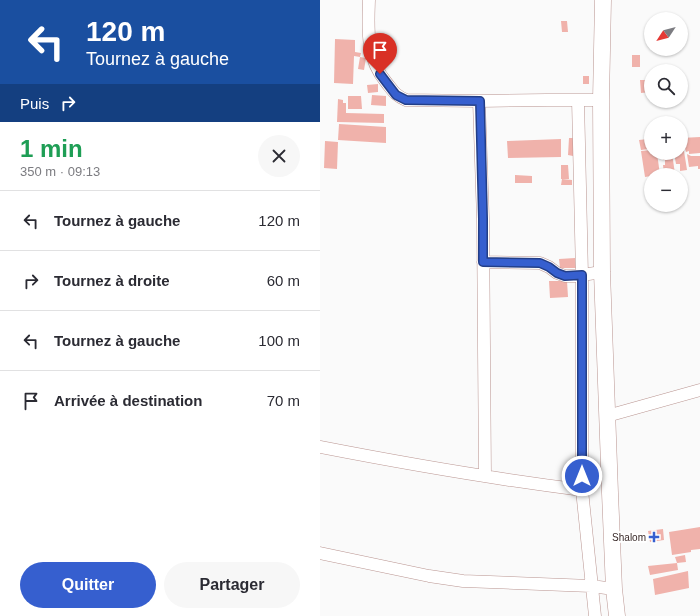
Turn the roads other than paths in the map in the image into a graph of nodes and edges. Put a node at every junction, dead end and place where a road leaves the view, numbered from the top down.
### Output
1 (369, 0) edge
2 (604, 1) edge
3 (578, 100) junction
4 (601, 100) junction
5 (480, 101) junction
6 (483, 262) junction
7 (602, 272) junction
8 (582, 275) junction
9 (700, 390) edge
10 (607, 416) junction
11 (320, 447) edge
12 (485, 476) junction
13 (582, 490) junction
14 (320, 553) edge
15 (591, 586) junction
16 (614, 589) junction
17 (595, 616) edge
18 (617, 616) edge

1 - 5 street
2 - 4 main road
3 - 4 street
3 - 5 street
3 - 8 street
4 - 7 main road
5 - 6 street
6 - 8 street
6 - 12 street
7 - 8 street
7 - 10 main road
8 - 13 street
9 - 10 street
10 - 16 main road
11 - 12 street
12 - 13 street
13 - 15 street
14 - 15 street
15 - 16 street
15 - 17 street
16 - 18 main road

